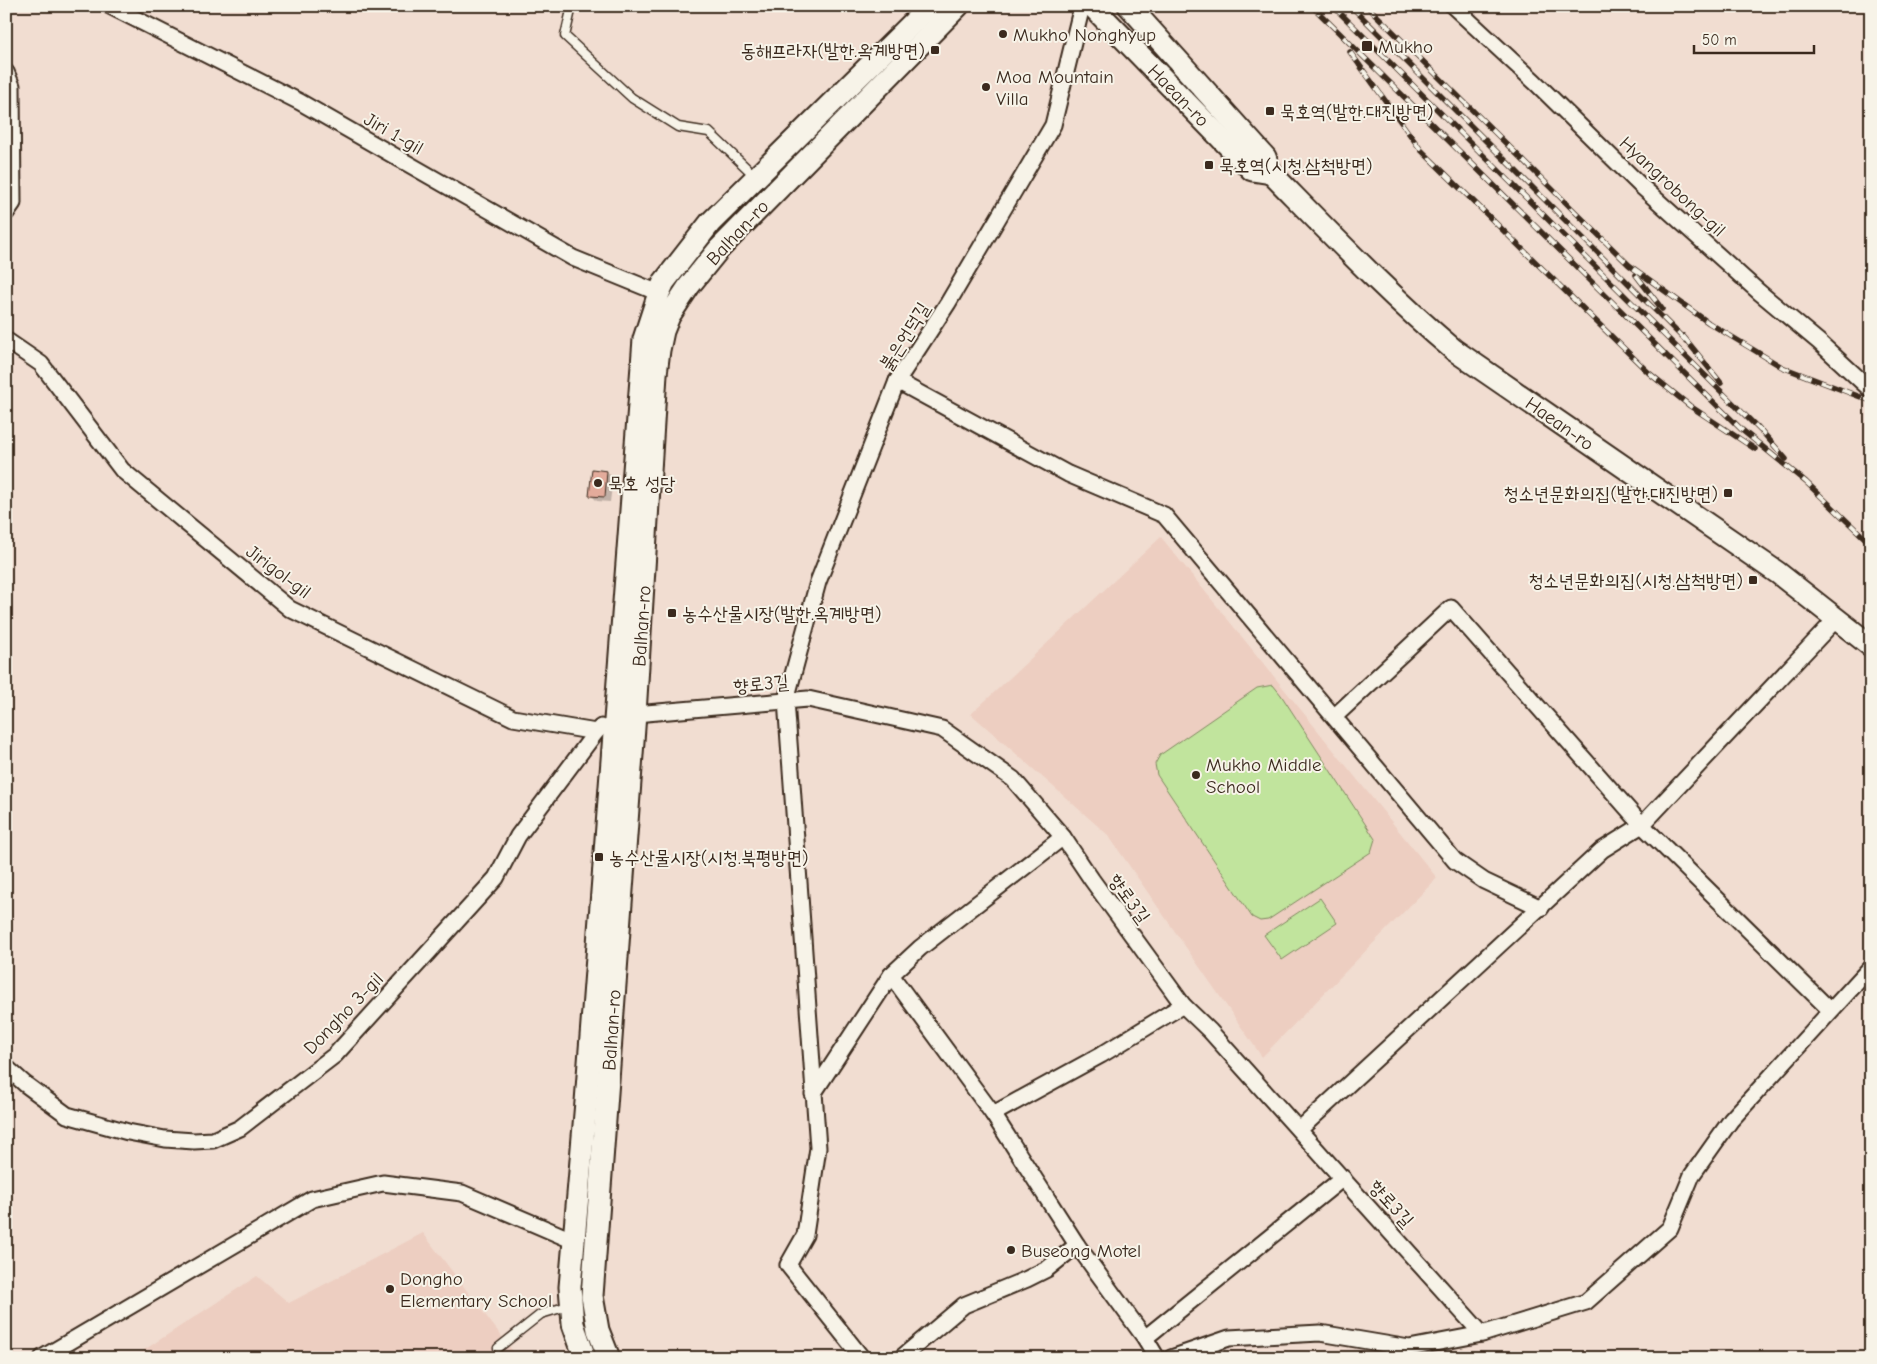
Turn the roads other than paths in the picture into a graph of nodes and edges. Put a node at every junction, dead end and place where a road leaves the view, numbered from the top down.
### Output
1 (110, 6) edge
2 (572, 6) edge
3 (930, 6) edge
4 (958, 6) edge
5 (1082, 6) edge
6 (1092, 6) edge
7 (1129, 6) edge
8 (1453, 6) edge
9 (6, 72) edge
10 (1271, 173) junction
11 (756, 177) junction
12 (6, 213) edge
13 (668, 298) junction
14 (6, 340) edge
15 (897, 382) junction
16 (1871, 390) edge
17 (1837, 618) junction
18 (1871, 646) edge
19 (786, 700) junction
20 (625, 714) junction
21 (1334, 717) junction
22 (596, 732) junction
23 (1642, 825) junction
24 (1063, 837) junction
25 (1541, 908) junction
26 (1871, 966) edge
27 (891, 975) junction
28 (1184, 1005) junction
29 (1830, 1010) junction
30 (6, 1067) edge
31 (813, 1094) junction
32 (993, 1114) junction
33 (1299, 1130) junction
34 (1343, 1178) junction
35 (574, 1241) junction
36 (1077, 1245) junction
37 (595, 1250) junction
38 (571, 1305) junction
39 (1482, 1334) junction
40 (1145, 1338) junction
41 (498, 1348) dead end
42 (42, 1358) edge
43 (585, 1358) edge
44 (609, 1358) edge
45 (862, 1358) edge
46 (901, 1358) edge
47 (1157, 1358) edge
48 (1171, 1358) edge

1 - 13 street, Jiri 1-gil
2 - 11 lane
3 - 11 street, Balhan-ro
4 - 13 street, Balhan-ro
5 - 15 street, 붉은언덕길
6 - 10 street, Haean-ro
7 - 10 street, Haean-ro
8 - 16 street, Hyangrobong-gil
9 - 12 street
10 - 17 street, Haean-ro
11 - 13 street, Balhan-ro
13 - 20 street, Balhan-ro
14 - 22 street, Jirigol-gil
15 - 19 street, 붉은언덕길
15 - 21 street
17 - 18 street, Haean-ro
17 - 23 street
19 - 20 street, 향로3길
19 - 24 street, 향로3길
19 - 31 street, 붉은언덕길
20 - 22 street
20 - 35 street, Balhan-ro
20 - 37 street, Balhan-ro
21 - 23 street
21 - 25 street
22 - 30 street, Dongho 3-gil
23 - 25 street
23 - 29 street
24 - 27 street
24 - 28 street, 향로3길
25 - 33 street
26 - 29 street
27 - 31 street
27 - 32 street
28 - 32 street
28 - 33 street, 향로3길
29 - 39 street
31 - 45 street, 붉은언덕길
32 - 36 street
33 - 34 street, 향로3길
34 - 39 street, 향로3길
34 - 40 street
35 - 37 street
35 - 38 street, Balhan-ro
35 - 42 street
36 - 40 street
36 - 46 street
37 - 44 street, Balhan-ro
38 - 41 lane
38 - 43 street, Balhan-ro
39 - 48 street
40 - 47 street

